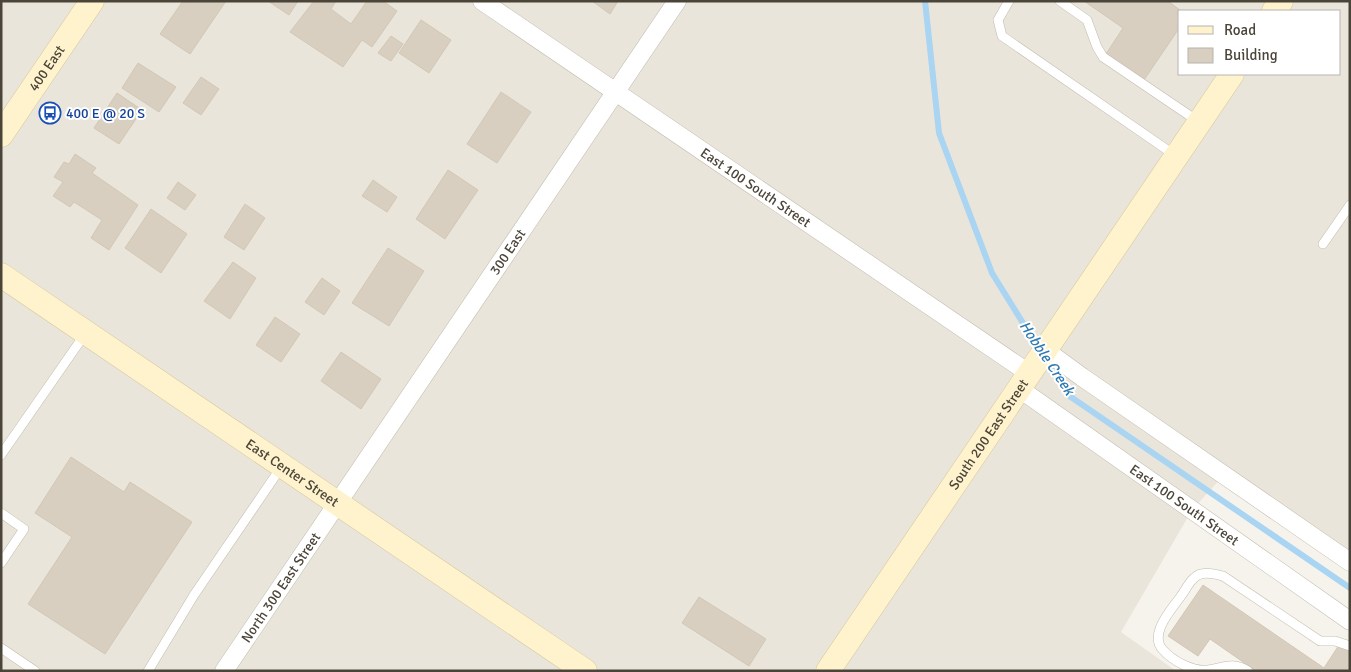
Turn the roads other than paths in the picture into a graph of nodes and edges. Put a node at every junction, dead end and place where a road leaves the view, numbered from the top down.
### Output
1 (92, 1) edge
2 (482, 1) edge
3 (677, 1) edge
4 (1010, 1) edge
5 (1060, 1) edge
6 (1231, 75) edge
7 (616, 92) junction
8 (1200, 122) junction
9 (1, 135) edge
10 (1176, 156) junction
11 (1350, 205) edge
12 (1324, 244) dead end
13 (1, 275) edge
14 (86, 333) junction
15 (1045, 350) junction
16 (1028, 377) junction
17 (1, 455) edge
18 (282, 466) junction
19 (339, 503) junction
20 (1, 513) edge
21 (1350, 562) edge
22 (1, 563) edge
23 (1350, 620) edge
24 (1350, 646) edge
25 (1, 648) edge
26 (35, 671) edge
27 (148, 671) edge
28 (224, 671) edge
29 (585, 671) edge
30 (828, 671) edge
31 (1248, 671) edge

1 - 9 street, 400 East
2 - 7 street, East 100 South Street
3 - 7 street, 300 East
4 - 10 lane
5 - 8 lane
6 - 8 street, South 200 East Street
7 - 16 street, East 100 South Street
7 - 19 street, 300 East
8 - 10 street, South 200 East Street
10 - 15 street, South 200 East Street
11 - 12 lane
13 - 14 street, East Center Street
14 - 17 lane
14 - 18 street, East Center Street
15 - 16 street, South 200 East Street
15 - 21 street
16 - 23 street, East 100 South Street
16 - 30 street, South 200 East Street
18 - 19 street, East Center Street
18 - 27 lane
19 - 28 street, North 300 East Street
19 - 29 street, East Center Street
20 - 22 lane
24 - 31 lane
25 - 26 lane

